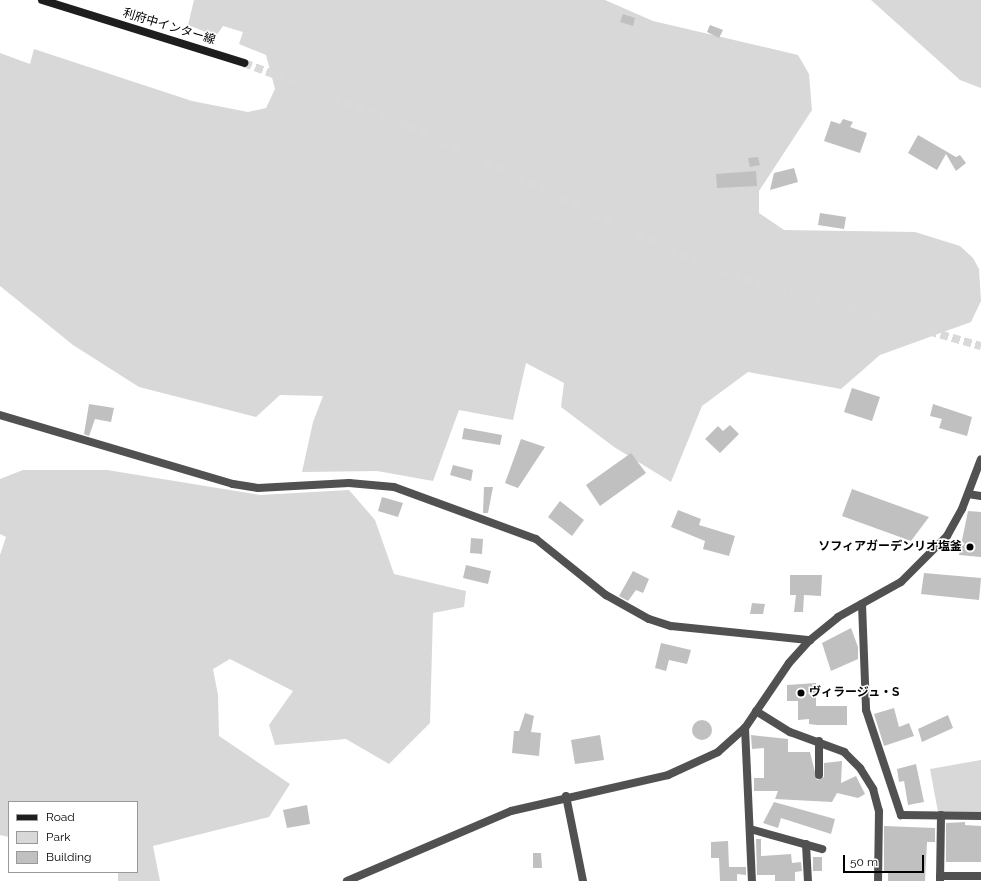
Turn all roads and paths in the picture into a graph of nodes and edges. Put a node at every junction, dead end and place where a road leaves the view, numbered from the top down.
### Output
1 (42, 0) edge
2 (244, 63) tunnel mouth
3 (0, 415) edge
4 (981, 459) edge
5 (968, 494) junction
6 (981, 496) edge
7 (862, 604) junction
8 (810, 640) junction
9 (756, 711) junction
10 (744, 728) junction
11 (819, 741) junction
12 (818, 775) dead end
13 (566, 796) junction
14 (941, 816) junction
15 (981, 816) edge
16 (750, 829) junction
17 (806, 844) junction
18 (822, 848) dead end
19 (981, 876) edge
20 (940, 878) edge
21 (346, 881) edge
22 (583, 881) edge
23 (752, 881) edge
24 (808, 881) edge
25 (878, 881) edge

1 - 2 main road, 利府中インター線
3 - 8 street
4 - 5 street
5 - 6 street
5 - 7 street
7 - 8 street
7 - 14 street
8 - 9 street
9 - 10 street
9 - 11 street
10 - 13 street
10 - 16 street
11 - 12 street
11 - 25 street
13 - 21 street
13 - 22 street
14 - 15 street
14 - 20 street
16 - 17 street
16 - 23 street
17 - 18 street
17 - 24 street
19 - 20 street

